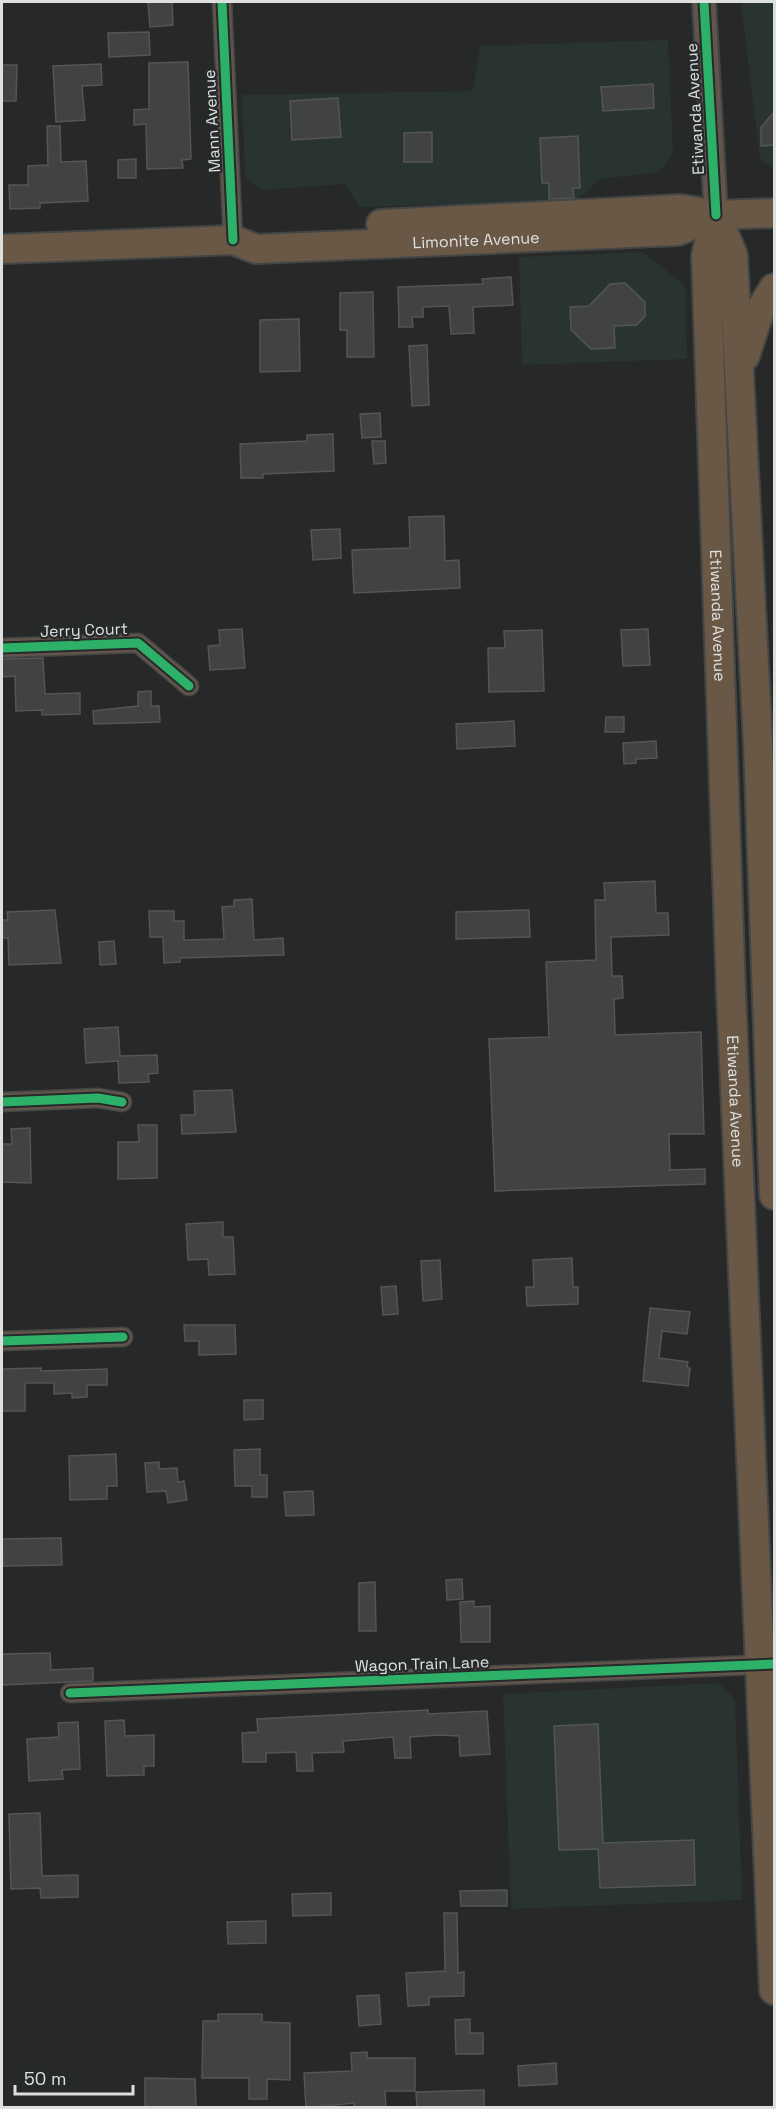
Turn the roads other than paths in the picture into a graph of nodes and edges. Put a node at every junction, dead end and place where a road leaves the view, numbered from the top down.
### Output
1 (222, 2) edge
2 (704, 2) edge
3 (774, 213) edge
4 (716, 215) junction
5 (233, 240) junction
6 (2, 249) edge
7 (774, 288) edge
8 (740, 385) junction
9 (2, 648) edge
10 (189, 686) dead end
11 (2, 1102) edge
12 (122, 1102) dead end
13 (773, 1120) edge
14 (737, 1122) junction
15 (774, 1195) edge
16 (123, 1337) dead end
17 (2, 1341) edge
18 (768, 1664) edge
19 (70, 1693) dead end
20 (774, 1990) edge

1 - 5 street, Mann Avenue
2 - 4 street, Etiwanda Avenue
3 - 4 main road, Limonite Avenue
4 - 5 main road, Limonite Avenue
4 - 8 main road, Etiwanda Avenue
4 - 14 main road, Etiwanda Avenue
5 - 6 main road, Limonite Avenue
7 - 8 main road
8 - 13 main road, Etiwanda Avenue
9 - 10 street, Jerry Court
11 - 12 street
13 - 14 street
13 - 15 main road, Etiwanda Avenue
14 - 18 main road, Etiwanda Avenue
16 - 17 street
18 - 19 street, Wagon Train Lane
18 - 20 main road, Etiwanda Avenue

